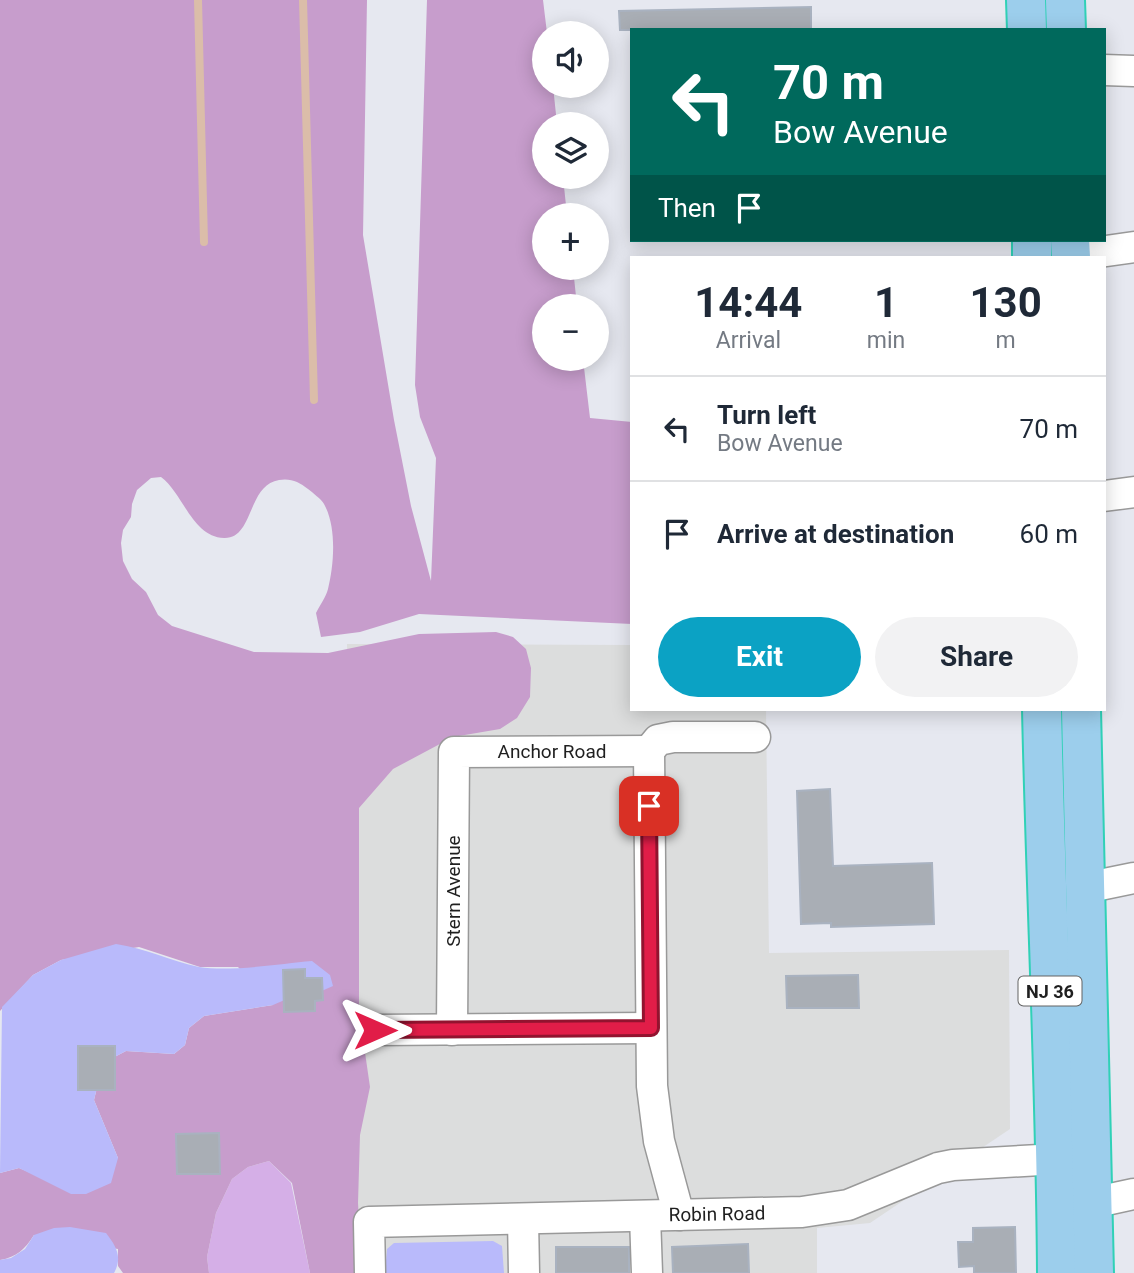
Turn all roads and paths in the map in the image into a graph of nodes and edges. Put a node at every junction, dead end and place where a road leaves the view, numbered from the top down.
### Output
1 (1026, 0) edge
2 (1065, 0) edge
3 (1027, 28) edge
4 (1066, 28) edge
5 (1106, 71) edge
6 (1134, 71) edge
7 (1134, 247) edge
8 (1071, 251) edge
9 (1134, 492) edge
10 (1106, 496) edge
11 (1042, 711) edge
12 (1081, 711) edge
13 (755, 737) dead end
14 (649, 751) junction
15 (454, 752) joint
16 (1134, 878) edge
17 (1085, 888) junction
18 (651, 1028) junction
19 (375, 1030) dead end
20 (452, 1030) junction
21 (1057, 1159) junction
22 (1134, 1194) edge
23 (1092, 1203) junction
24 (679, 1215) junction
25 (645, 1216) junction
26 (523, 1219) junction
27 (370, 1273) edge
28 (524, 1273) edge
29 (647, 1273) edge
30 (1058, 1273) edge
31 (1094, 1273) edge

1 - 3 highway
2 - 4 highway
5 - 6 street
7 - 8 street
9 - 10 street
11 - 21 highway, NJ 36
12 - 17 highway, NJ 36
13 - 14 street
14 - 15 street, Anchor Road
14 - 18 street
15 - 20 street, Stern Avenue
16 - 17 street
17 - 23 highway, NJ 36
18 - 20 street
18 - 24 street
19 - 20 street
21 - 24 street, Robin Road
21 - 30 highway, NJ 36
22 - 23 street
23 - 31 highway, NJ 36
24 - 25 street, Robin Road
25 - 26 street, Robin Road
25 - 29 street
26 - 27 street, Robin Road
26 - 28 street

